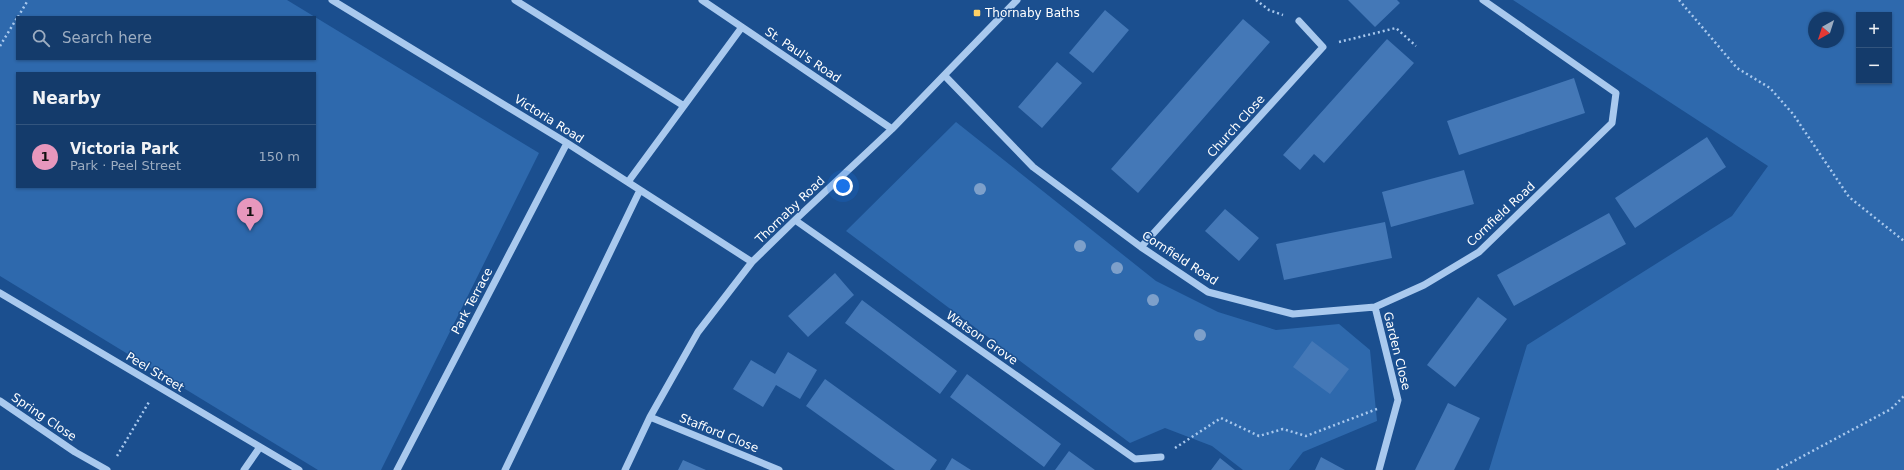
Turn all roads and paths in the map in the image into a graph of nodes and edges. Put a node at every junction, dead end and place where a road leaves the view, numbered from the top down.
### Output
1 (28, 0) edge
2 (332, 0) edge
3 (515, 0) edge
4 (702, 0) edge
5 (1017, 0) edge
6 (1256, 0) edge
7 (1484, 0) edge
8 (1678, 0) edge
9 (18, 16) edge
10 (16, 20) edge
11 (1299, 21) joint
12 (742, 27) junction
13 (0, 46) edge
14 (1416, 46) dead end
15 (1323, 47) junction
16 (945, 76) junction
17 (684, 106) junction
18 (892, 129) junction
19 (567, 143) junction
20 (628, 182) junction
21 (640, 190) junction
22 (795, 220) junction
23 (1904, 241) edge
24 (1141, 247) junction
25 (752, 262) junction
26 (0, 293) edge
27 (1375, 307) junction
28 (158, 387) junction
29 (1904, 396) edge
30 (1398, 400) junction
31 (0, 401) edge
32 (650, 417) junction
33 (260, 447) junction
34 (116, 457) dead end
35 (1161, 457) joint
36 (107, 470) edge
37 (244, 470) edge
38 (299, 470) edge
39 (397, 470) edge
40 (504, 470) edge
41 (625, 470) edge
42 (779, 470) edge
43 (1379, 470) edge
44 (1777, 470) edge

1 - 9 path
2 - 19 street, Victoria Road
3 - 17 street
4 - 12 street, St. Paul's Road
5 - 16 street, Thornaby Road
6 - 11 path
7 - 27 street, Cornfield Road
8 - 23 path
10 - 13 path
11 - 15 street
12 - 17 street
12 - 18 street, St. Paul's Road
14 - 15 path
15 - 24 street, Church Close
16 - 18 street, Thornaby Road
16 - 24 street, Cornfield Road
17 - 20 street
18 - 22 street, Thornaby Road
19 - 20 street, Victoria Road
19 - 39 street, Park Terrace
20 - 21 street, Victoria Road
21 - 25 street, Victoria Road
21 - 40 street
22 - 25 street, Thornaby Road
22 - 35 street, Watson Grove
24 - 27 street, Cornfield Road
25 - 32 street, Thornaby Road
26 - 28 street, Peel Street
27 - 30 street, Garden Close
28 - 33 street, Peel Street
28 - 34 path
29 - 44 path
30 - 35 path
30 - 43 street, Garden Close
31 - 36 street, Spring Close
32 - 41 street, Thornaby Road
32 - 42 street, Stafford Close
33 - 37 street
33 - 38 street, Peel Street

